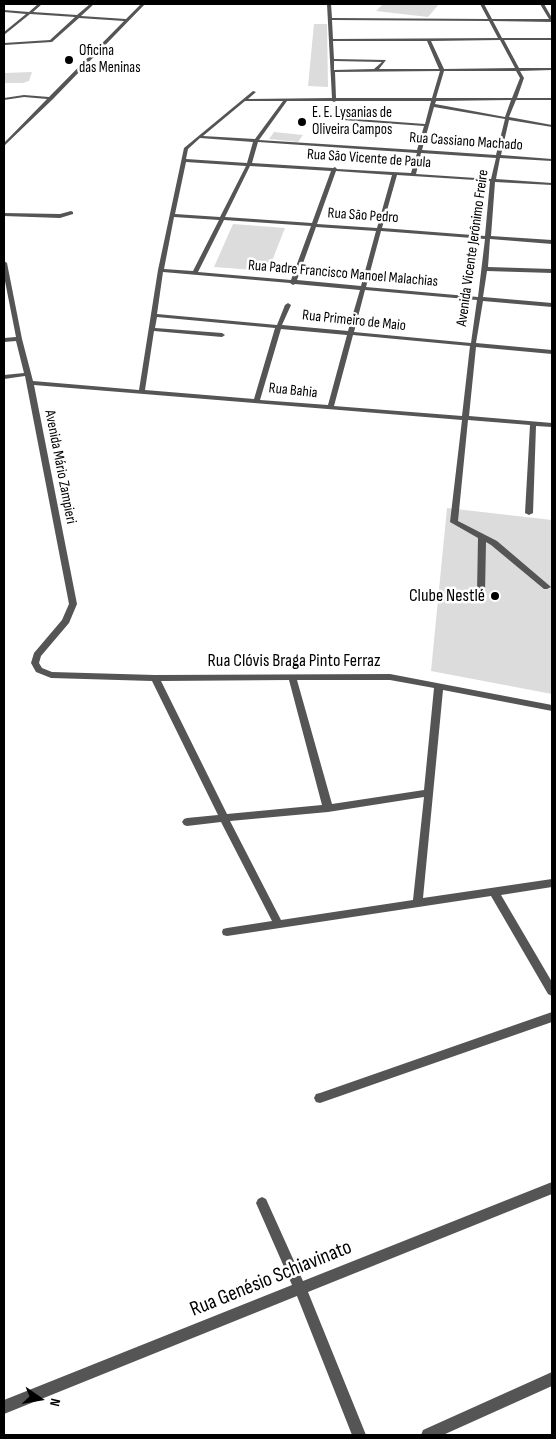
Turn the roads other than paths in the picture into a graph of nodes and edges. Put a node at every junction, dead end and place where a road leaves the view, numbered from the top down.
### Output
1 (40, 4) edge
2 (92, 4) edge
3 (143, 4) edge
4 (329, 4) edge
5 (482, 4) edge
6 (542, 4) edge
7 (4, 11) edge
8 (29, 13) junction
9 (78, 17) junction
10 (127, 20) junction
11 (329, 20) junction
12 (491, 20) junction
13 (552, 20) edge
14 (4, 34) edge
15 (501, 39) junction
16 (552, 39) edge
17 (51, 40) joint
18 (331, 40) junction
19 (429, 40) junction
20 (4, 44) edge
21 (332, 60) junction
22 (552, 69) edge
23 (442, 70) junction
24 (516, 70) junction
25 (333, 71) junction
26 (376, 71) junction
27 (254, 92) dead end
28 (51, 98) junction
29 (4, 99) edge
30 (514, 99) junction
31 (552, 99) edge
32 (244, 100) junction
33 (285, 101) junction
34 (334, 101) junction
35 (433, 103) junction
36 (507, 118) junction
37 (343, 120) dead end
38 (426, 125) junction
39 (552, 126) edge
40 (199, 137) junction
41 (6, 140) edge
42 (256, 141) junction
43 (4, 145) edge
44 (418, 152) junction
45 (498, 156) junction
46 (183, 160) junction
47 (552, 160) edge
48 (249, 164) junction
49 (335, 168) junction
50 (395, 173) junction
51 (413, 174) junction
52 (494, 180) junction
53 (552, 184) edge
54 (71, 213) dead end
55 (4, 215) edge
56 (172, 215) junction
57 (223, 218) junction
58 (315, 225) junction
59 (380, 230) junction
60 (488, 238) junction
61 (552, 242) edge
62 (4, 263) edge
63 (485, 266) junction
64 (161, 270) junction
65 (552, 271) edge
66 (196, 273) junction
67 (293, 283) junction
68 (362, 288) junction
69 (480, 298) junction
70 (12, 302) junction
71 (4, 303) edge
72 (288, 305) dead end
73 (552, 305) edge
74 (154, 314) junction
75 (279, 326) junction
76 (151, 329) junction
77 (350, 333) junction
78 (222, 335) dead end
79 (19, 339) junction
80 (4, 340) edge
81 (473, 346) junction
82 (552, 352) edge
83 (28, 374) junction
84 (4, 377) edge
85 (30, 383) junction
86 (142, 392) junction
87 (257, 400) junction
88 (330, 408) junction
89 (465, 418) junction
90 (533, 423) junction
91 (552, 425) edge
92 (529, 514) dead end
93 (482, 536) junction
94 (547, 587) dead end
95 (481, 592) dead end
96 (36, 666) joint
97 (292, 677) junction
98 (155, 678) junction
99 (439, 686) junction
100 (552, 708) edge
101 (428, 793) junction
102 (328, 808) junction
103 (224, 818) junction
104 (186, 822) dead end
105 (552, 882) edge
106 (493, 891) junction
107 (418, 904) junction
108 (278, 924) junction
109 (227, 932) dead end
110 (552, 991) edge
111 (552, 1016) edge
112 (320, 1098) dead end
113 (552, 1188) edge
114 (262, 1203) dead end
115 (300, 1288) junction
116 (552, 1379) edge
117 (4, 1407) edge
118 (359, 1435) edge
119 (428, 1435) edge

1 - 8 street
2 - 9 street
3 - 10 street
4 - 11 street
5 - 12 street, Avenida Vicente Jerônimo Freire
6 - 13 street
7 - 8 street
8 - 9 street
8 - 14 street
9 - 10 street
9 - 17 street
10 - 28 street
11 - 12 street
11 - 18 street
12 - 13 street
12 - 15 street, Avenida Vicente Jerônimo Freire
15 - 16 street
15 - 19 street
15 - 24 street, Avenida Vicente Jerônimo Freire
17 - 20 street
18 - 19 street
18 - 21 street
19 - 23 street
21 - 25 street
21 - 26 street
22 - 24 street
23 - 24 street
23 - 26 street
23 - 35 street
24 - 30 street, Avenida Vicente Jerônimo Freire
25 - 26 street
25 - 34 street
27 - 32 street
28 - 29 street
28 - 41 street
30 - 31 street
30 - 35 street
30 - 36 street, Avenida Vicente Jerônimo Freire
32 - 33 street
32 - 40 street
33 - 34 street
33 - 42 street
34 - 35 street
35 - 36 street
35 - 38 street
36 - 39 street
36 - 45 street, Avenida Vicente Jerônimo Freire
37 - 38 street
38 - 44 street
40 - 42 street, Rua Cassiano Machado
40 - 46 street
41 - 43 street
42 - 44 street, Rua Cassiano Machado
42 - 48 street
44 - 45 street, Rua Cassiano Machado
44 - 51 street
45 - 47 street, Rua Cassiano Machado
45 - 52 street, Avenida Vicente Jerônimo Freire
46 - 48 street, Rua São Vicente de Paula
46 - 56 street
48 - 49 street, Rua São Vicente de Paula
48 - 57 street
49 - 50 street, Rua São Vicente de Paula
49 - 58 street
50 - 51 street, Rua São Vicente de Paula
50 - 59 street
51 - 52 street, Rua São Vicente de Paula
52 - 53 street, Rua São Vicente de Paula
52 - 60 street, Avenida Vicente Jerônimo Freire
54 - 55 street
56 - 57 street, Rua São Pedro
56 - 64 street
57 - 58 street, Rua São Pedro
57 - 66 street
58 - 59 street, Rua São Pedro
58 - 67 street
59 - 60 street, Rua São Pedro
59 - 68 street
60 - 61 street, Rua São Pedro
60 - 63 street, Avenida Vicente Jerônimo Freire
62 - 70 street, Avenida Mário Zampieri
63 - 65 street
63 - 69 street, Avenida Vicente Jerônimo Freire
64 - 66 street, Rua Padre Francisco Manoel Malachias
64 - 74 street
66 - 67 street, Rua Padre Francisco Manoel Malachias
67 - 68 street, Rua Padre Francisco Manoel Malachias
68 - 69 street, Rua Padre Francisco Manoel Malachias
68 - 77 street
69 - 73 street, Rua Padre Francisco Manoel Malachias
69 - 81 street, Avenida Vicente Jerônimo Freire
70 - 71 street
70 - 79 street, Avenida Mário Zampieri
72 - 75 street
74 - 75 street, Rua Primeiro de Maio
74 - 76 street
75 - 77 street, Rua Primeiro de Maio
75 - 87 street
76 - 78 street
76 - 86 street
77 - 81 street, Rua Primeiro de Maio
77 - 88 street
79 - 80 street
79 - 83 street, Avenida Mário Zampieri
81 - 82 street, Rua Primeiro de Maio
81 - 89 street, Avenida Vicente Jerônimo Freire
83 - 84 street
83 - 85 street, Avenida Mário Zampieri
85 - 86 street, Rua Bahia
85 - 96 street, Avenida Mário Zampieri
86 - 87 street, Rua Bahia
87 - 88 street, Rua Bahia
88 - 89 street, Rua Bahia
89 - 90 street, Rua Bahia
89 - 93 street, Avenida Vicente Jerônimo Freire
90 - 91 street, Rua Bahia
90 - 92 street
93 - 94 street
93 - 95 street
96 - 98 street, Rua Clóvis Braga Pinto Ferraz
97 - 98 street, Rua Clóvis Braga Pinto Ferraz
97 - 99 street, Rua Clóvis Braga Pinto Ferraz
97 - 102 street
98 - 103 street
99 - 100 street, Rua Clóvis Braga Pinto Ferraz
99 - 101 street
101 - 102 street
101 - 107 street
102 - 103 street
103 - 104 street
103 - 108 street
105 - 106 street
106 - 107 street
106 - 110 street
107 - 108 street
108 - 109 street
111 - 112 street
113 - 115 street, Rua Genésio Schiavinato
114 - 115 street
115 - 117 street, Rua Genésio Schiavinato
115 - 118 street
116 - 119 street

